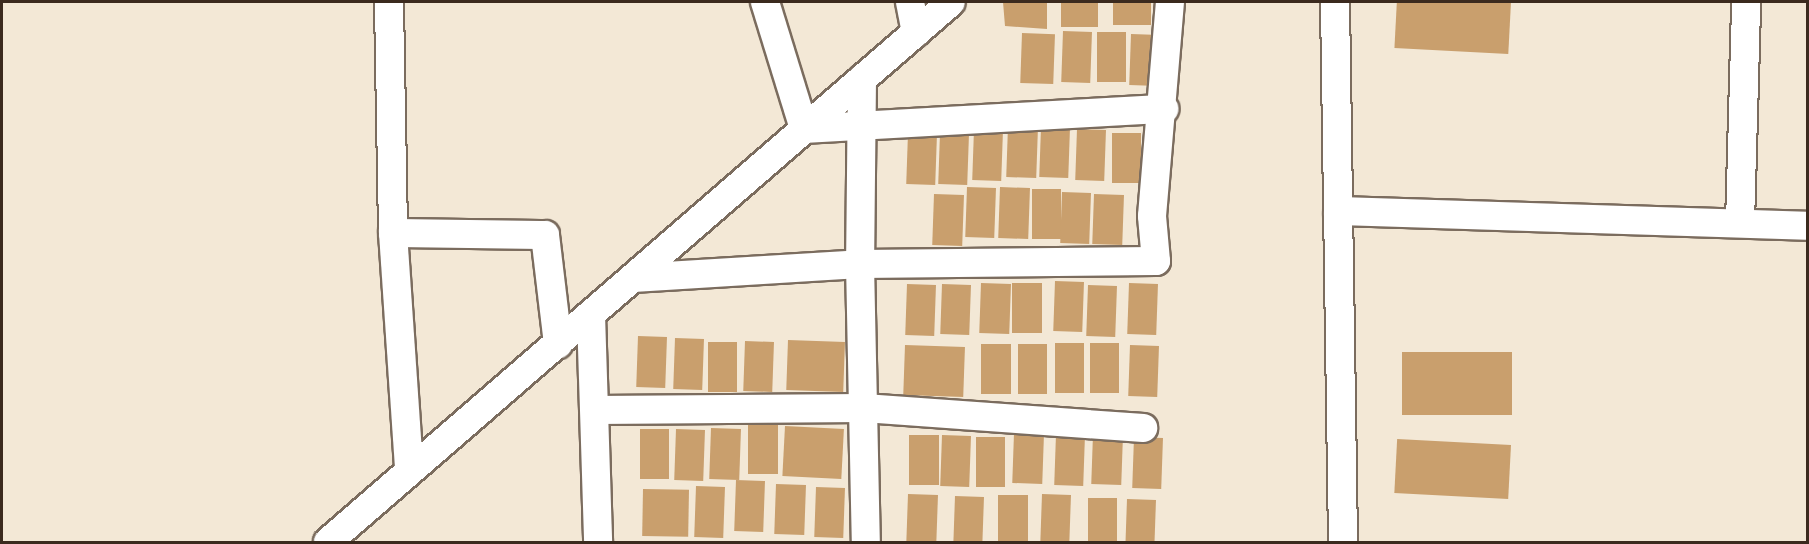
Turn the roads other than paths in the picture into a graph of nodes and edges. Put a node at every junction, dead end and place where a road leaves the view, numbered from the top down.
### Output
1 (389, 2) edge
2 (765, 2) edge
3 (910, 2) edge
4 (951, 2) edge
5 (1170, 2) edge
6 (1335, 2) edge
7 (1746, 2) edge
8 (916, 32) junction
9 (862, 79) junction
10 (1164, 109) junction
11 (862, 128) junction
12 (804, 129) junction
13 (1338, 211) junction
14 (1740, 223) junction
15 (1808, 226) edge
16 (393, 232) junction
17 (860, 264) junction
18 (633, 278) junction
19 (591, 315) junction
20 (558, 344) junction
21 (864, 408) junction
22 (595, 410) junction
23 (1143, 428) dead end
24 (409, 470) junction
25 (328, 543) edge
26 (598, 543) edge
27 (867, 543) edge
28 (1343, 543) edge

1 - 16 street
2 - 12 street
3 - 8 street
4 - 8 street
5 - 10 street
6 - 13 street
7 - 14 street
8 - 9 street
9 - 11 street
9 - 12 street
10 - 11 street
10 - 17 street
11 - 12 street
11 - 17 street
12 - 18 street
13 - 14 street
13 - 28 street
14 - 15 street
16 - 20 street
16 - 24 street
17 - 18 street
17 - 21 street
18 - 19 street
19 - 20 street
19 - 22 street
20 - 24 street
21 - 22 street
21 - 23 street
21 - 27 street
22 - 26 street
24 - 25 street

